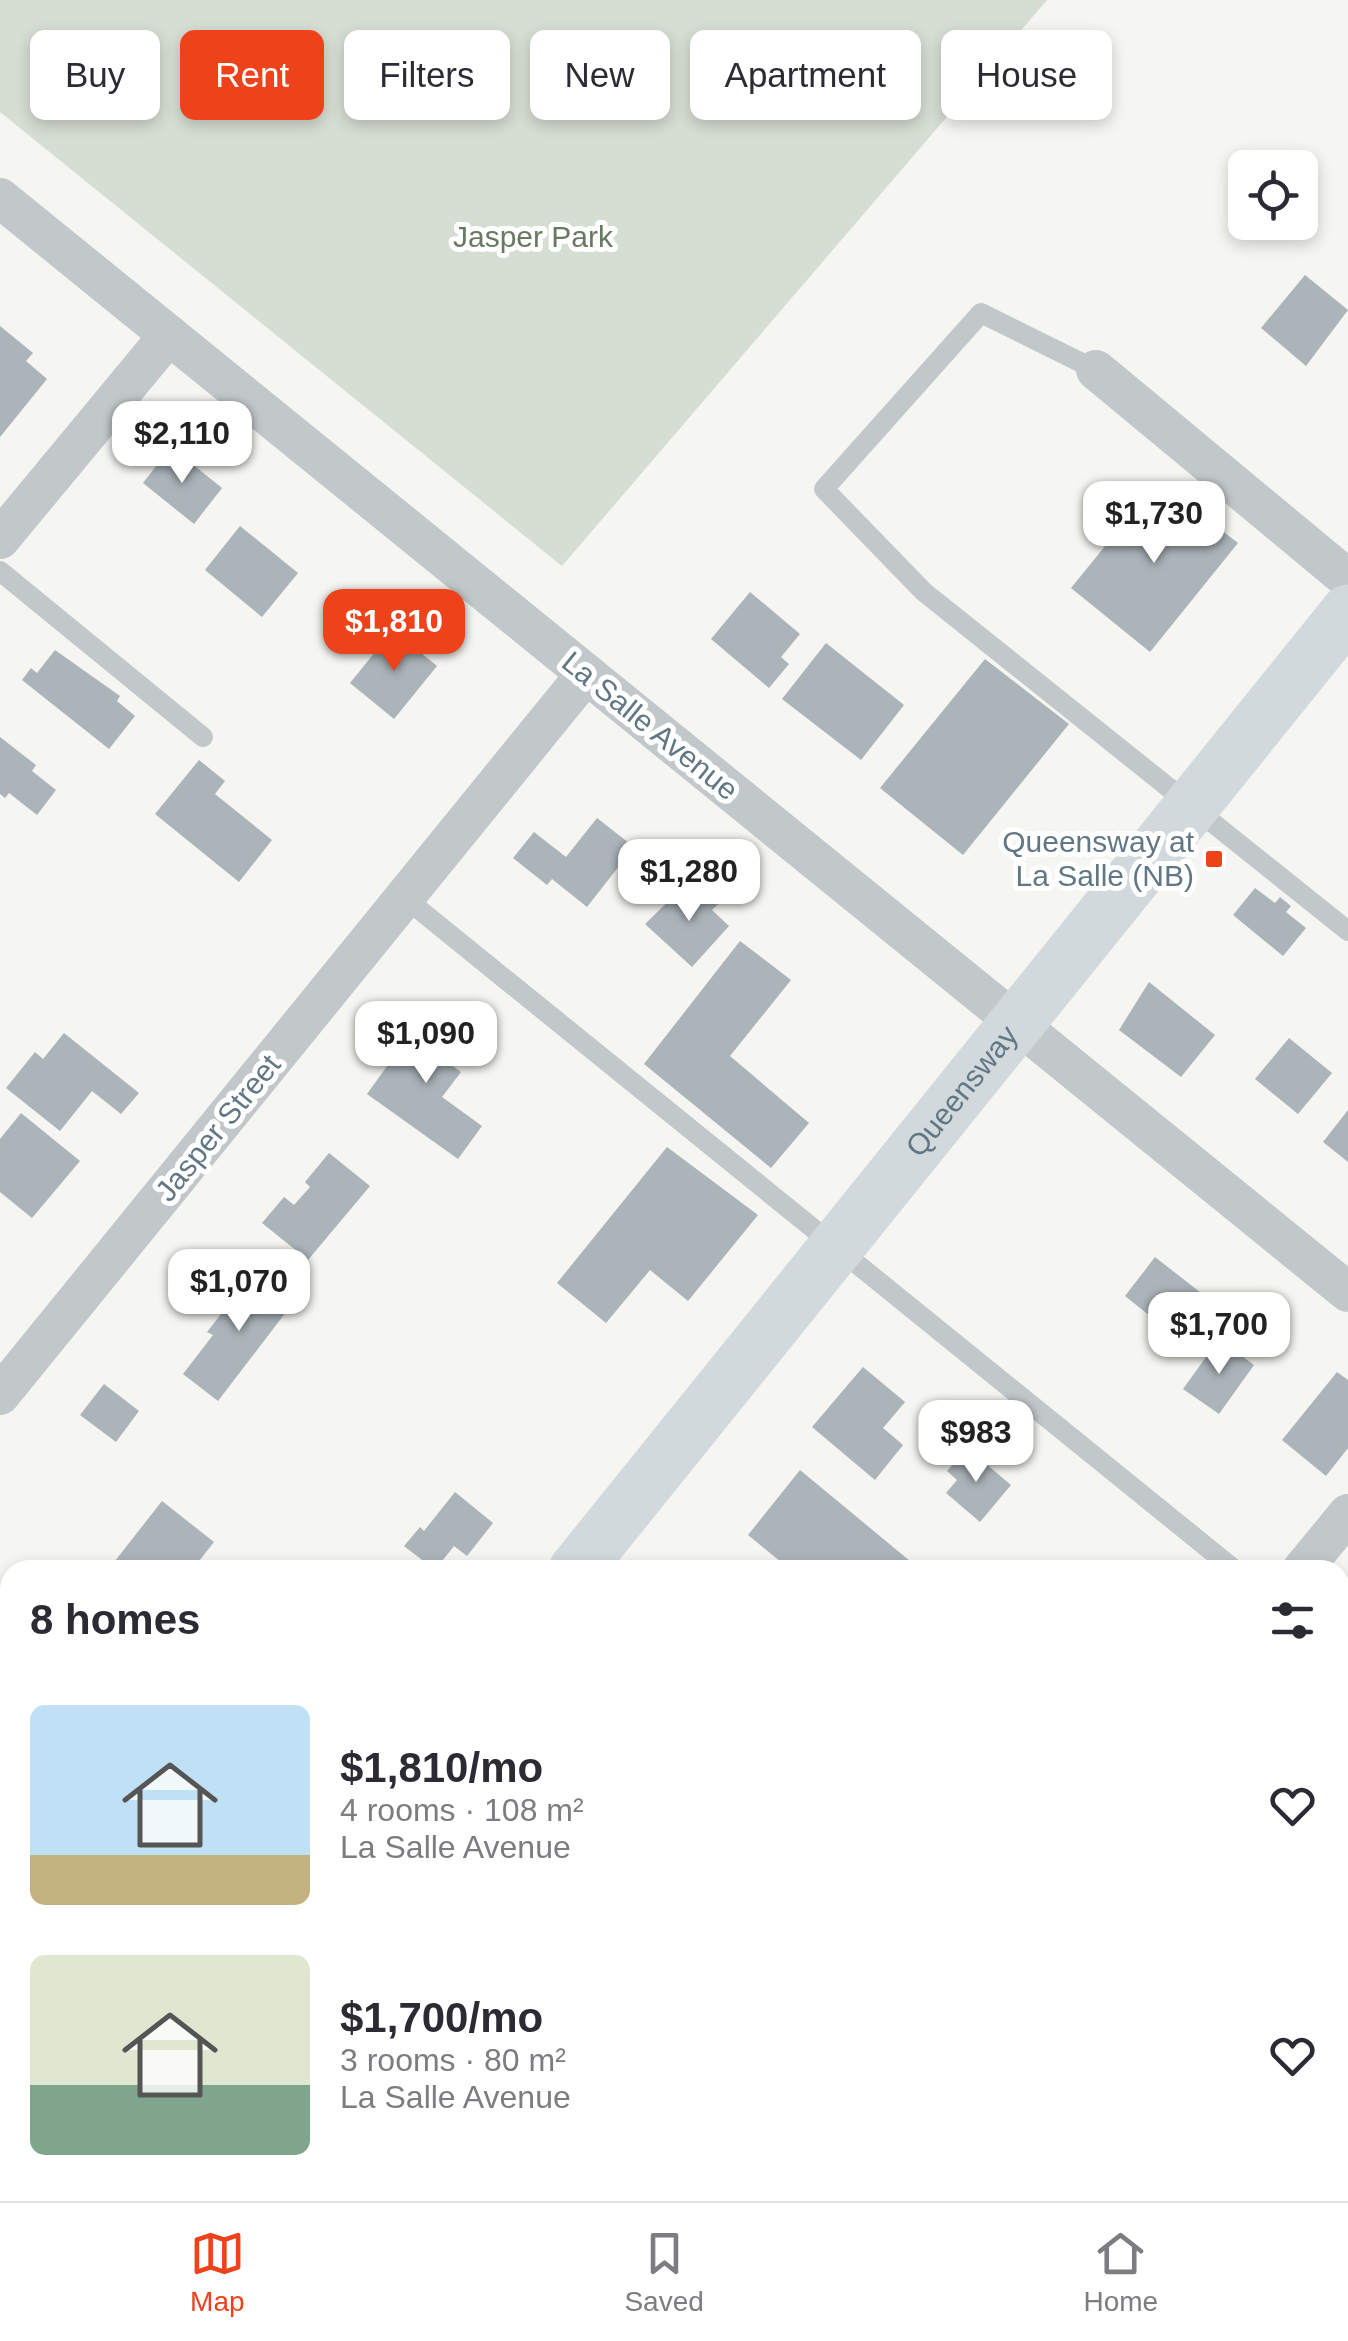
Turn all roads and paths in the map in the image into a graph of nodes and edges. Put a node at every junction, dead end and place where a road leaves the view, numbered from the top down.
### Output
1 (0, 198) edge
2 (169, 335) junction
3 (1096, 370) joint
4 (0, 539) edge
5 (0, 572) edge
6 (1348, 578) edge
7 (1348, 612) edge
8 (586, 674) junction
9 (203, 737) dead end
10 (1189, 809) junction
11 (405, 898) junction
12 (1348, 932) edge
13 (1016, 1023) junction
14 (836, 1247) junction
15 (1348, 1292) edge
16 (0, 1395) edge
17 (1348, 1514) edge
18 (584, 1560) edge
19 (1223, 1560) edge
20 (1310, 1560) edge

1 - 2 street, La Salle Avenue
2 - 4 street
2 - 8 street, La Salle Avenue
3 - 6 street
3 - 10 lane
5 - 9 lane
7 - 10 main road, Queensway
8 - 11 street, Jasper Street
8 - 13 street, La Salle Avenue
10 - 12 lane
10 - 13 main road, Queensway
11 - 14 lane
11 - 16 street, Jasper Street
13 - 14 main road, Queensway
13 - 15 street, La Salle Avenue
14 - 18 main road, Queensway
14 - 19 lane
17 - 20 street

